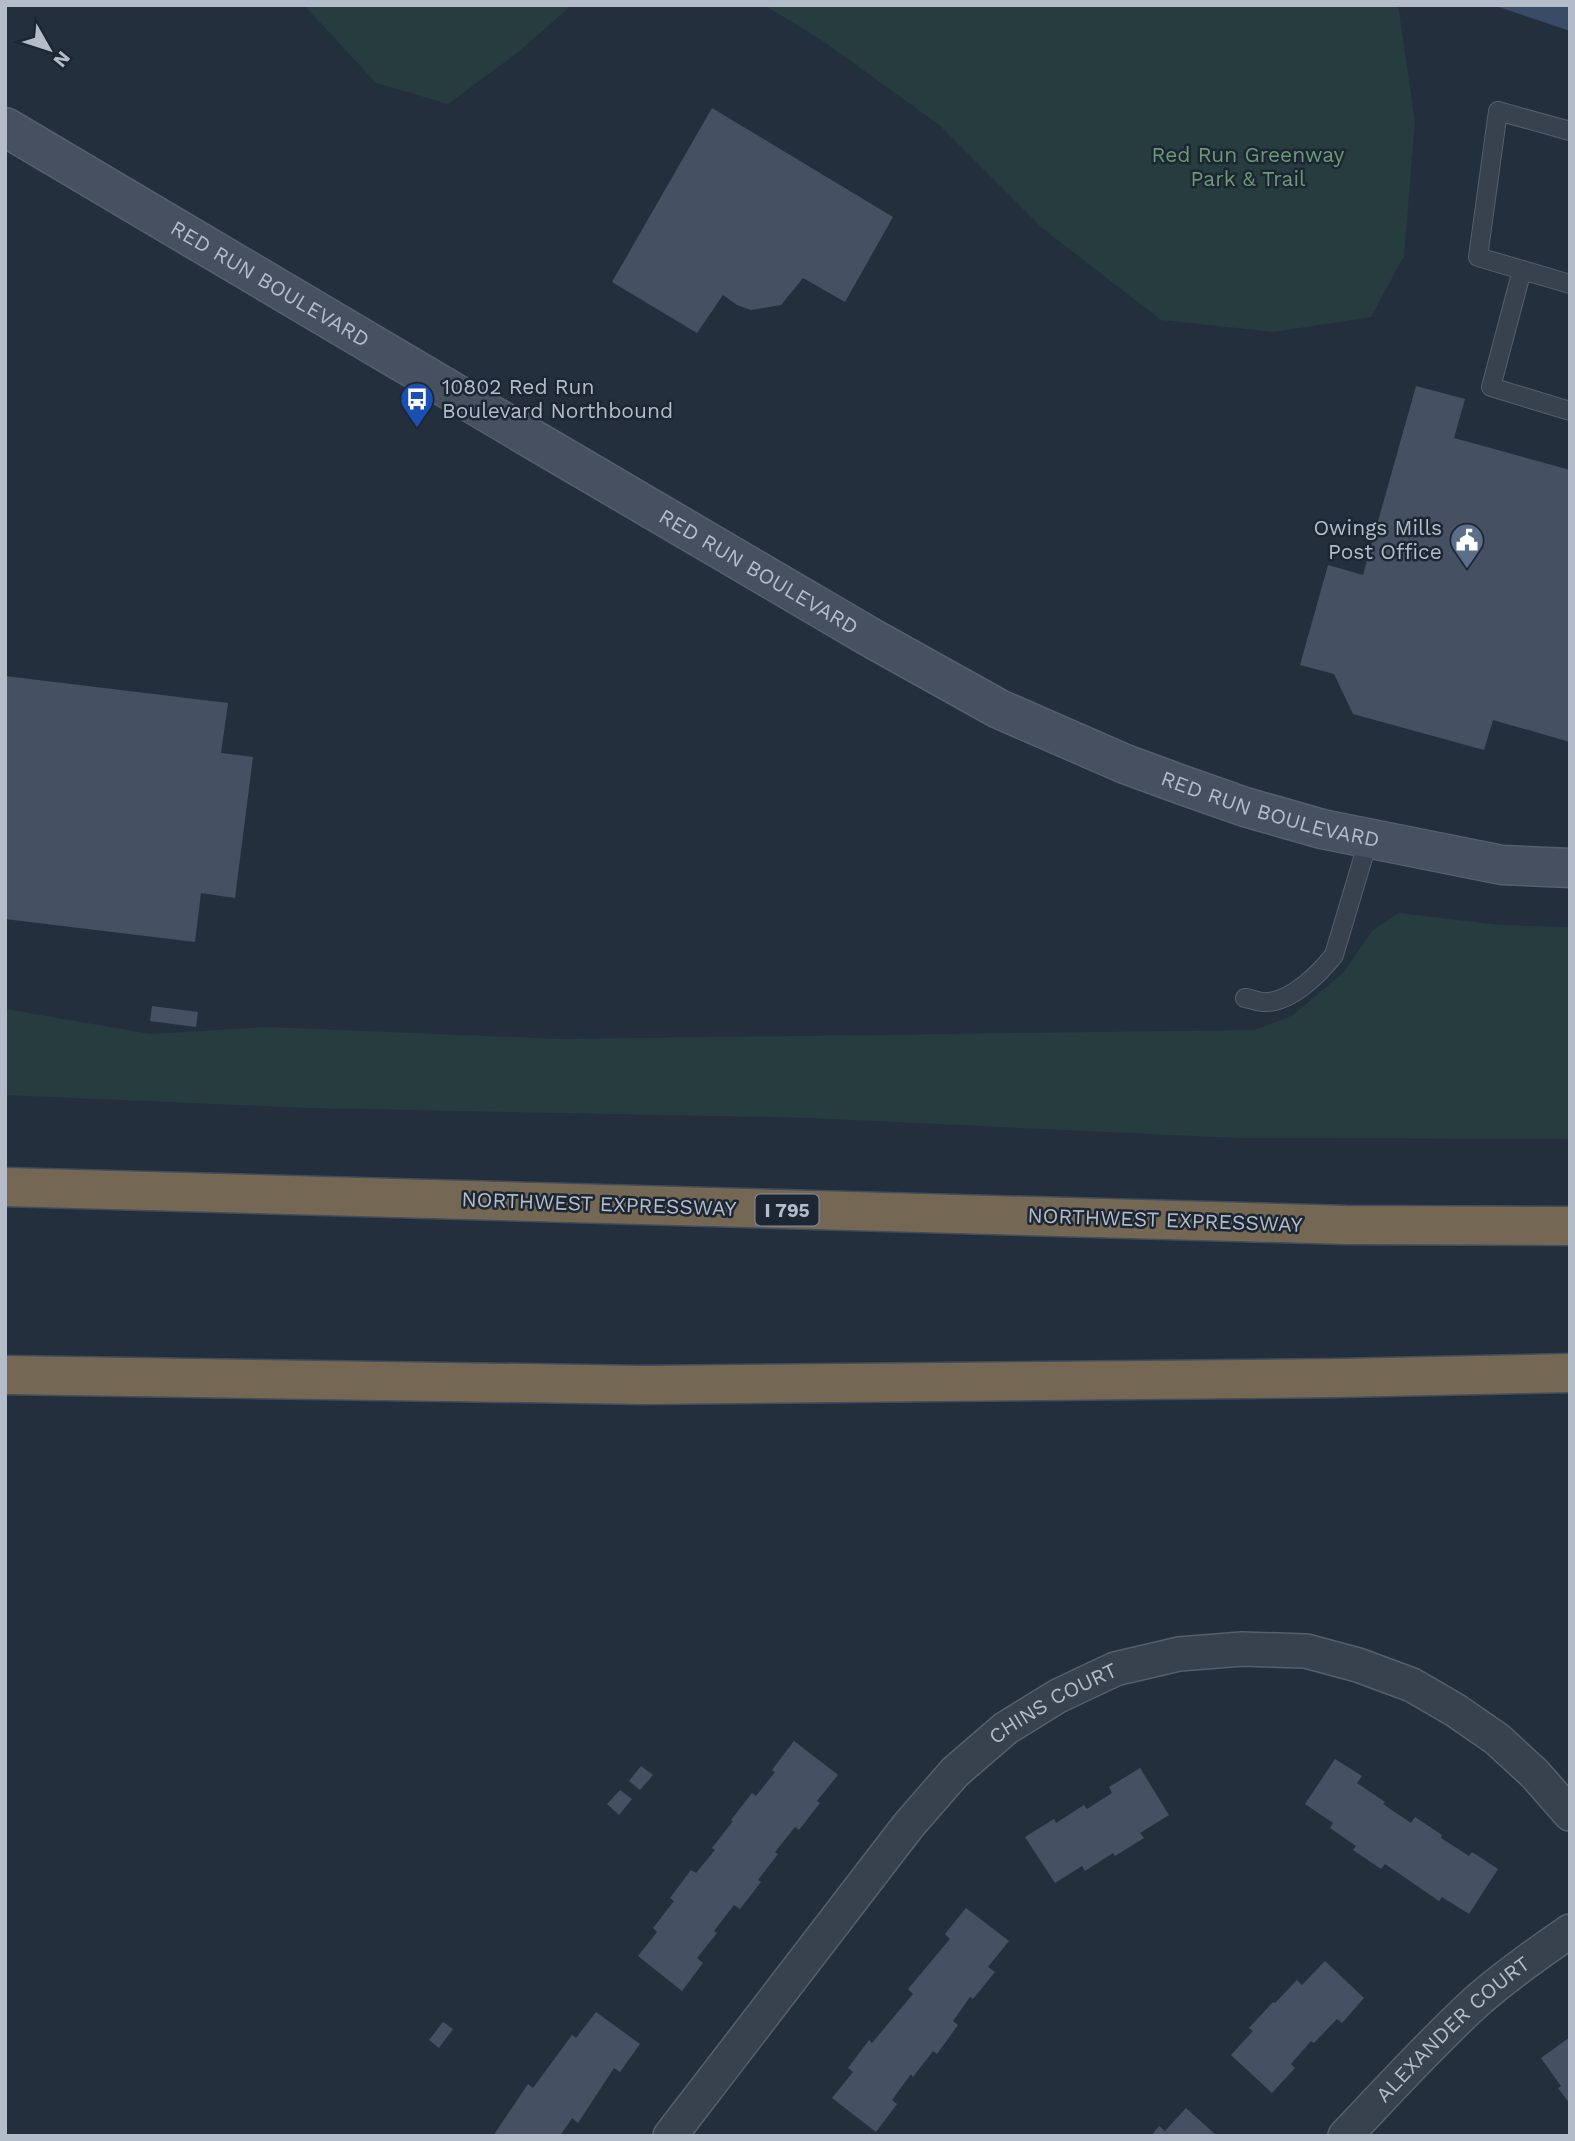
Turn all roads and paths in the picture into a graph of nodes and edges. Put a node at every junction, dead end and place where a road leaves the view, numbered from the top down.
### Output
1 (5, 127) edge
2 (1570, 131) edge
3 (1522, 270) junction
4 (1570, 284) edge
5 (1570, 411) edge
6 (1368, 838) junction
7 (1570, 868) edge
8 (1245, 998) dead end
9 (5, 1187) edge
10 (1570, 1226) edge
11 (1570, 1373) edge
12 (5, 1375) edge
13 (1570, 1814) edge
14 (1570, 1931) edge
15 (670, 2136) edge
16 (1345, 2136) edge

1 - 6 main road, RED RUN BOULEVARD
2 - 3 lane
3 - 4 lane
3 - 5 lane
6 - 7 main road, RED RUN BOULEVARD
6 - 8 lane
9 - 10 highway, NORTHWEST EXPRESSWAY / I 795
11 - 12 highway
13 - 15 street, CHINS COURT
14 - 16 street, ALEXANDER COURT

